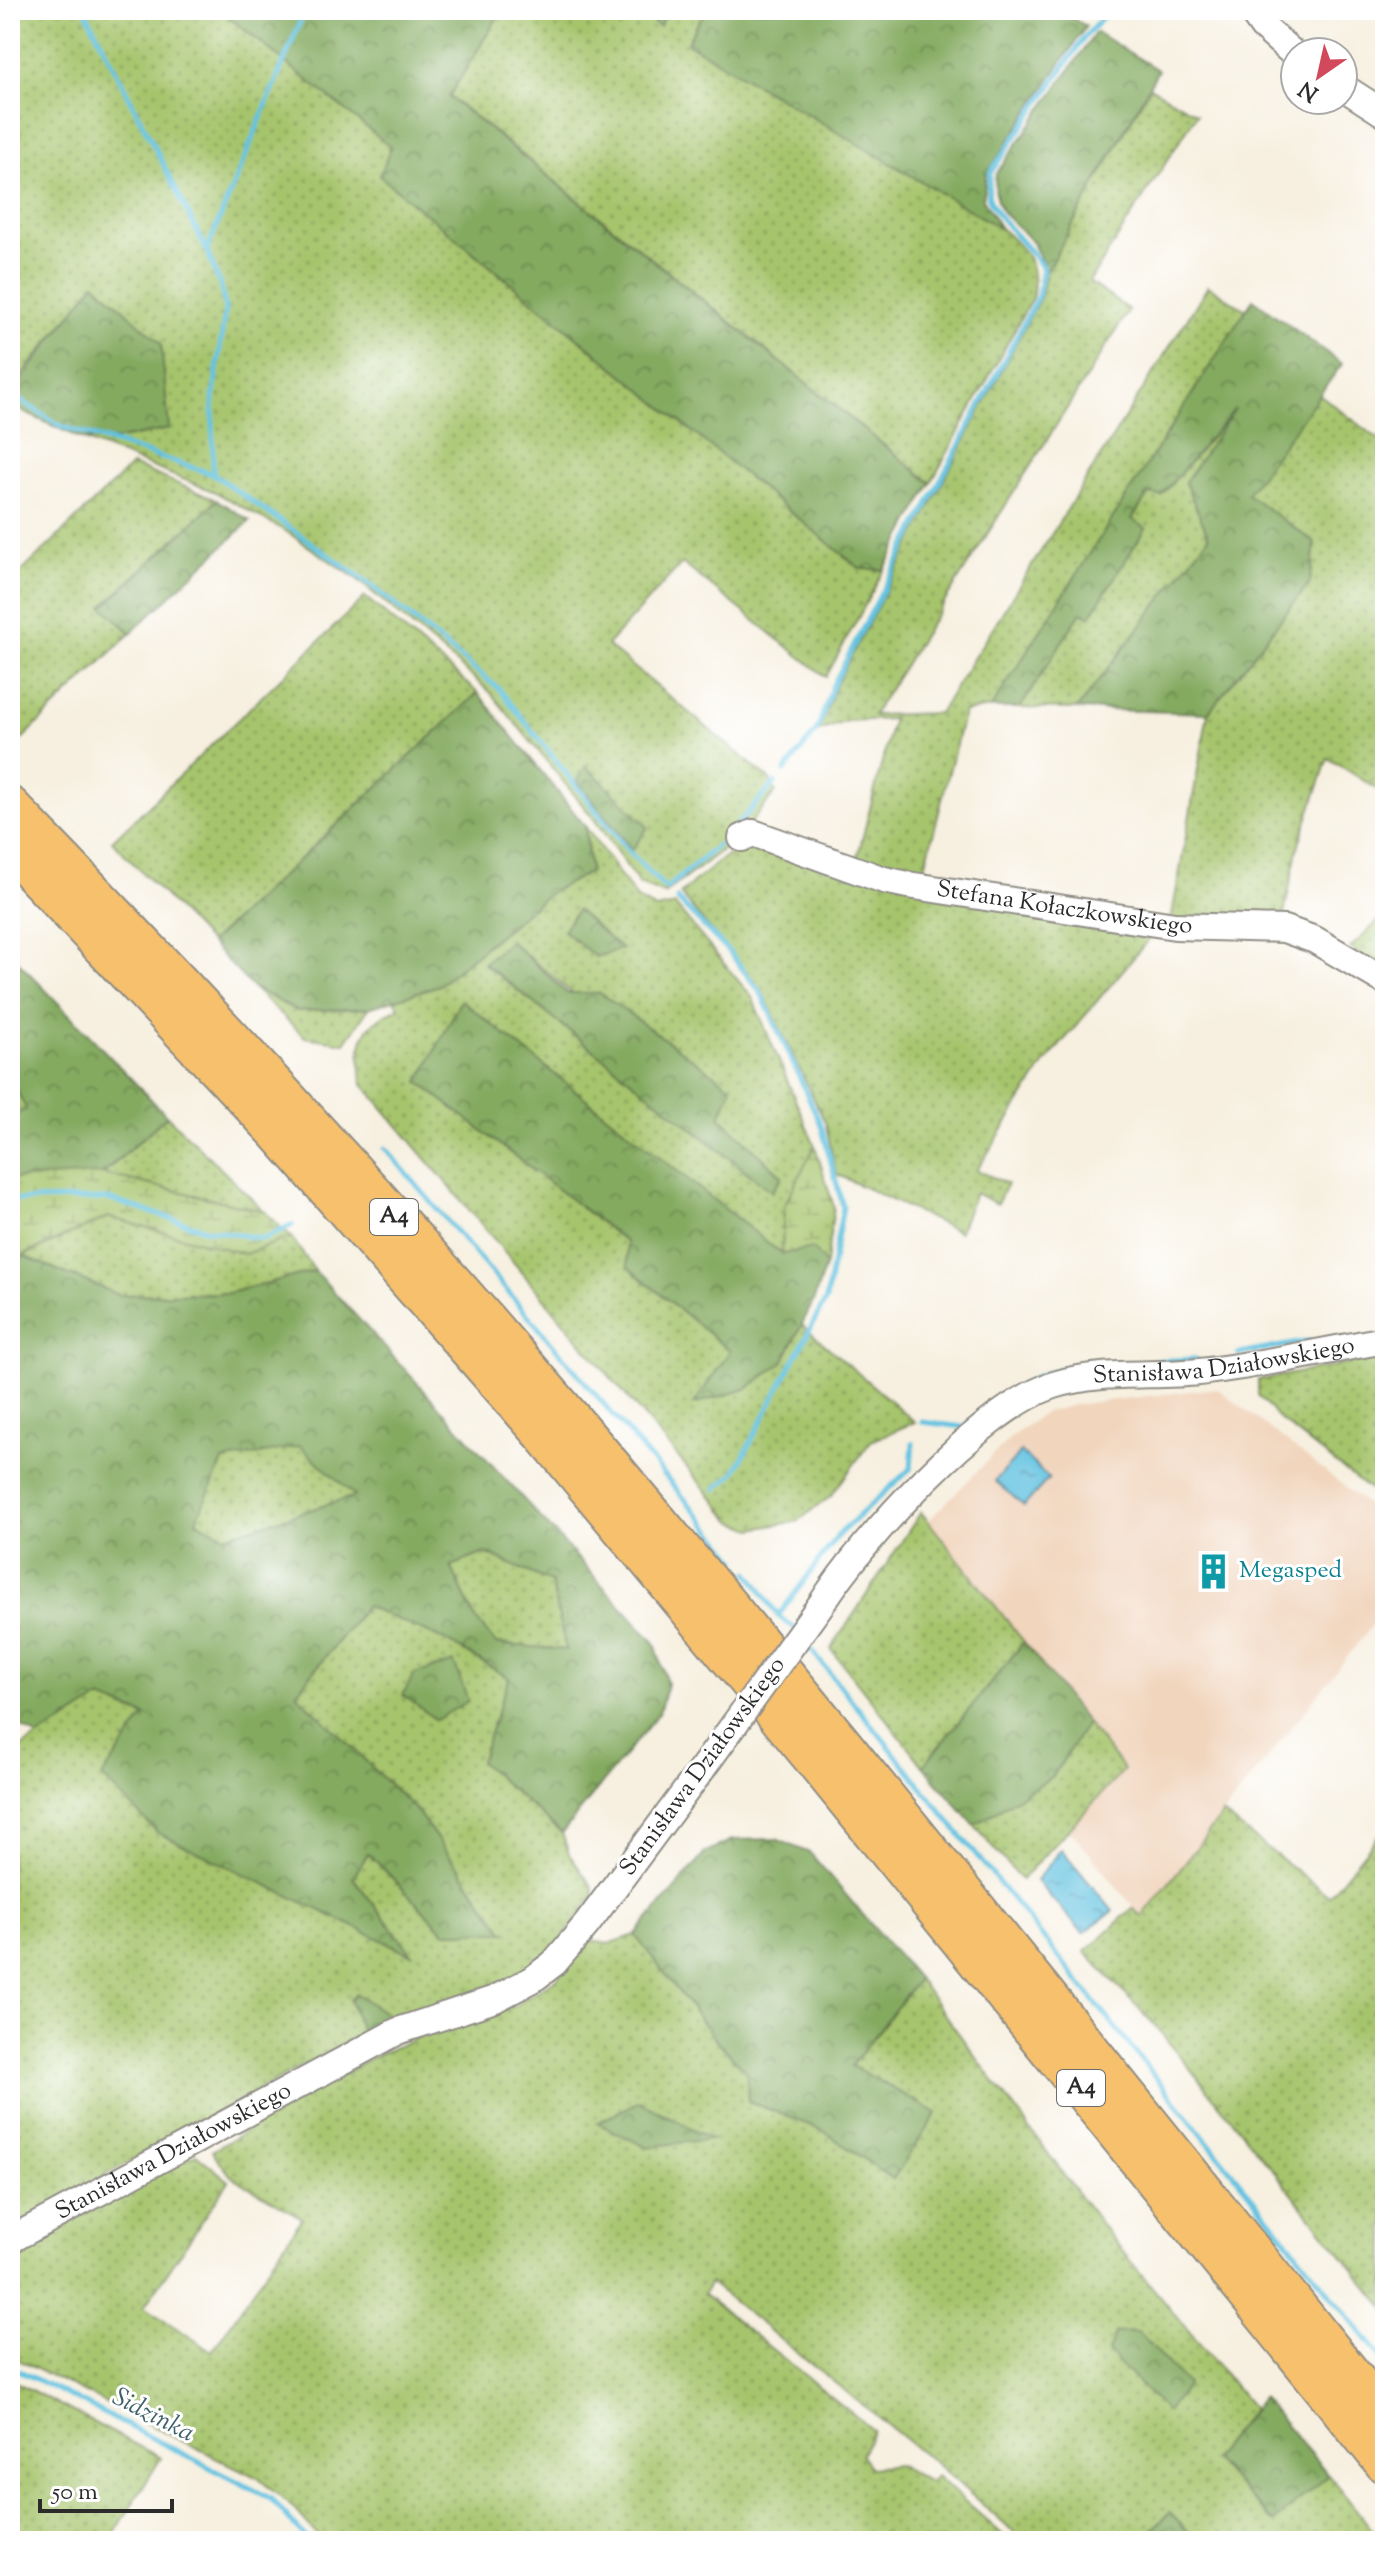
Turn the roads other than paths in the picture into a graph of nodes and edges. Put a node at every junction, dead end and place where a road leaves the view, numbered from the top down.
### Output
1 (1251, 10) edge
2 (1279, 41) edge
3 (1359, 97) edge
4 (1385, 114) edge
5 (10, 806) edge
6 (742, 838) dead end
7 (10, 849) edge
8 (1385, 981) edge
9 (1385, 1340) edge
10 (10, 2240) edge
11 (1385, 2416) edge
12 (1385, 2464) edge

1 - 2 street
3 - 4 street
5 - 11 highway, A4
6 - 8 street, Stefana Kołaczkowskiego
7 - 12 highway, A4
9 - 10 street, Stanisława Działowskiego, bridge

